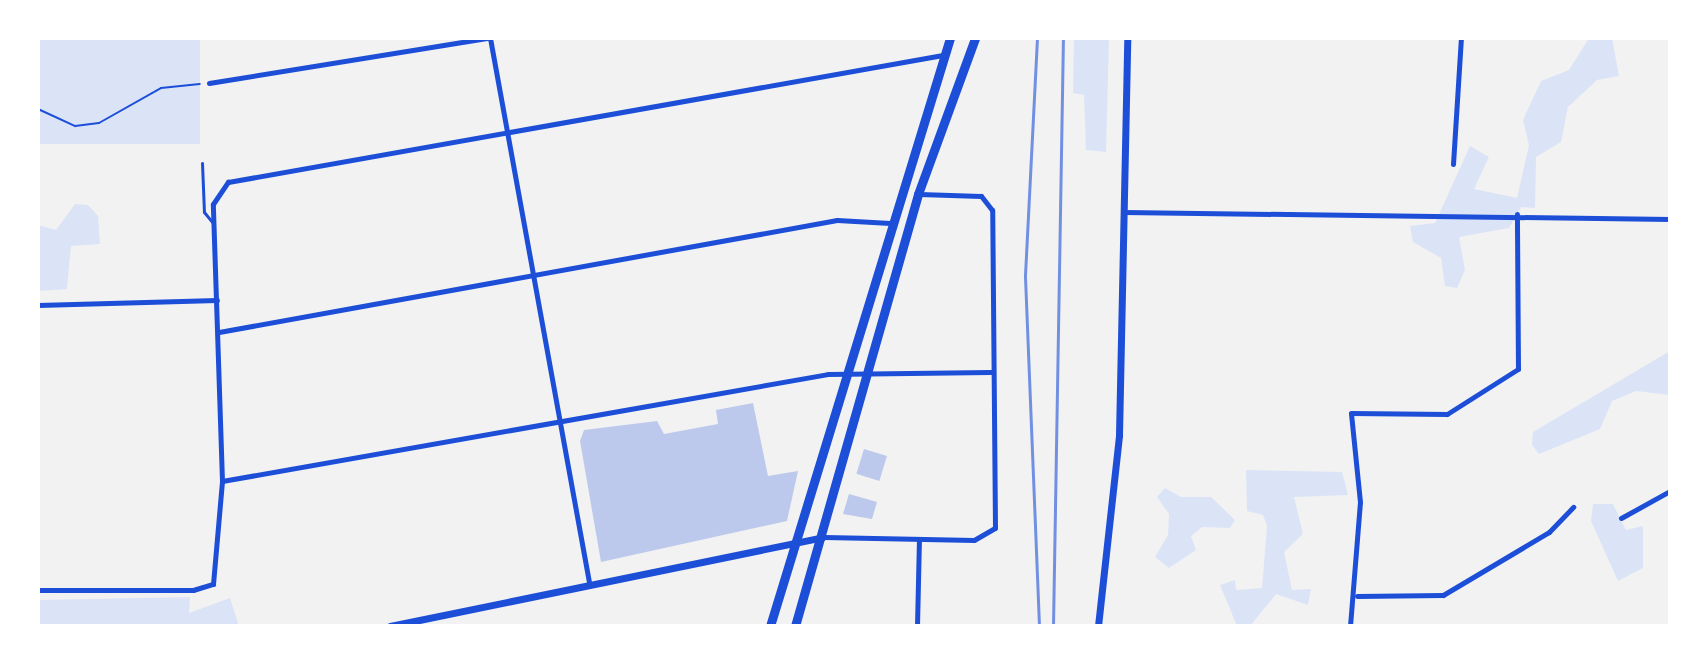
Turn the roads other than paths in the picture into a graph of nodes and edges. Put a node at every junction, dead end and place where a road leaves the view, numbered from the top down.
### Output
1 (489, 38) edge
2 (950, 38) edge
3 (975, 38) edge
4 (1127, 38) edge
5 (1461, 38) edge
6 (943, 55) junction
7 (209, 83) road end
8 (507, 132) junction
9 (202, 163) dead end
10 (1453, 164) dead end
11 (918, 194) junction
12 (1123, 212) junction
13 (1517, 214) junction
14 (1670, 219) edge
15 (213, 223) junction
16 (890, 223) junction
17 (533, 275) junction
18 (217, 300) junction
19 (38, 305) edge
20 (219, 332) junction
21 (872, 370) junction
22 (847, 372) junction
23 (991, 372) junction
24 (560, 422) junction
25 (222, 481) junction
26 (1670, 491) edge
27 (1573, 507) dead end
28 (1621, 518) dead end
29 (824, 537) junction
30 (799, 539) junction
31 (919, 539) junction
32 (589, 582) junction
33 (38, 590) edge
34 (1357, 596) junction
35 (390, 626) edge
36 (770, 626) edge
37 (795, 626) edge
38 (917, 626) edge
39 (1098, 626) edge
40 (1350, 626) edge

1 - 7 street
1 - 8 street
2 - 6 highway
3 - 11 highway
4 - 12 main road
5 - 10 street
6 - 8 street
6 - 16 highway
8 - 15 street
8 - 17 street
9 - 15 lane
11 - 21 highway
11 - 23 street
12 - 13 street
12 - 39 main road
13 - 14 street
13 - 34 street
15 - 18 street
16 - 17 street
16 - 22 highway
17 - 20 street
17 - 24 street
18 - 19 street
18 - 20 street
20 - 25 street
21 - 22 street
21 - 23 street
21 - 29 highway
22 - 24 street
22 - 30 highway
23 - 31 street
24 - 25 street
24 - 32 street
25 - 33 street
26 - 28 street
27 - 34 street
29 - 30 main road
29 - 31 street
29 - 37 highway
30 - 32 main road
30 - 36 highway
31 - 38 street
32 - 35 main road
34 - 40 street

